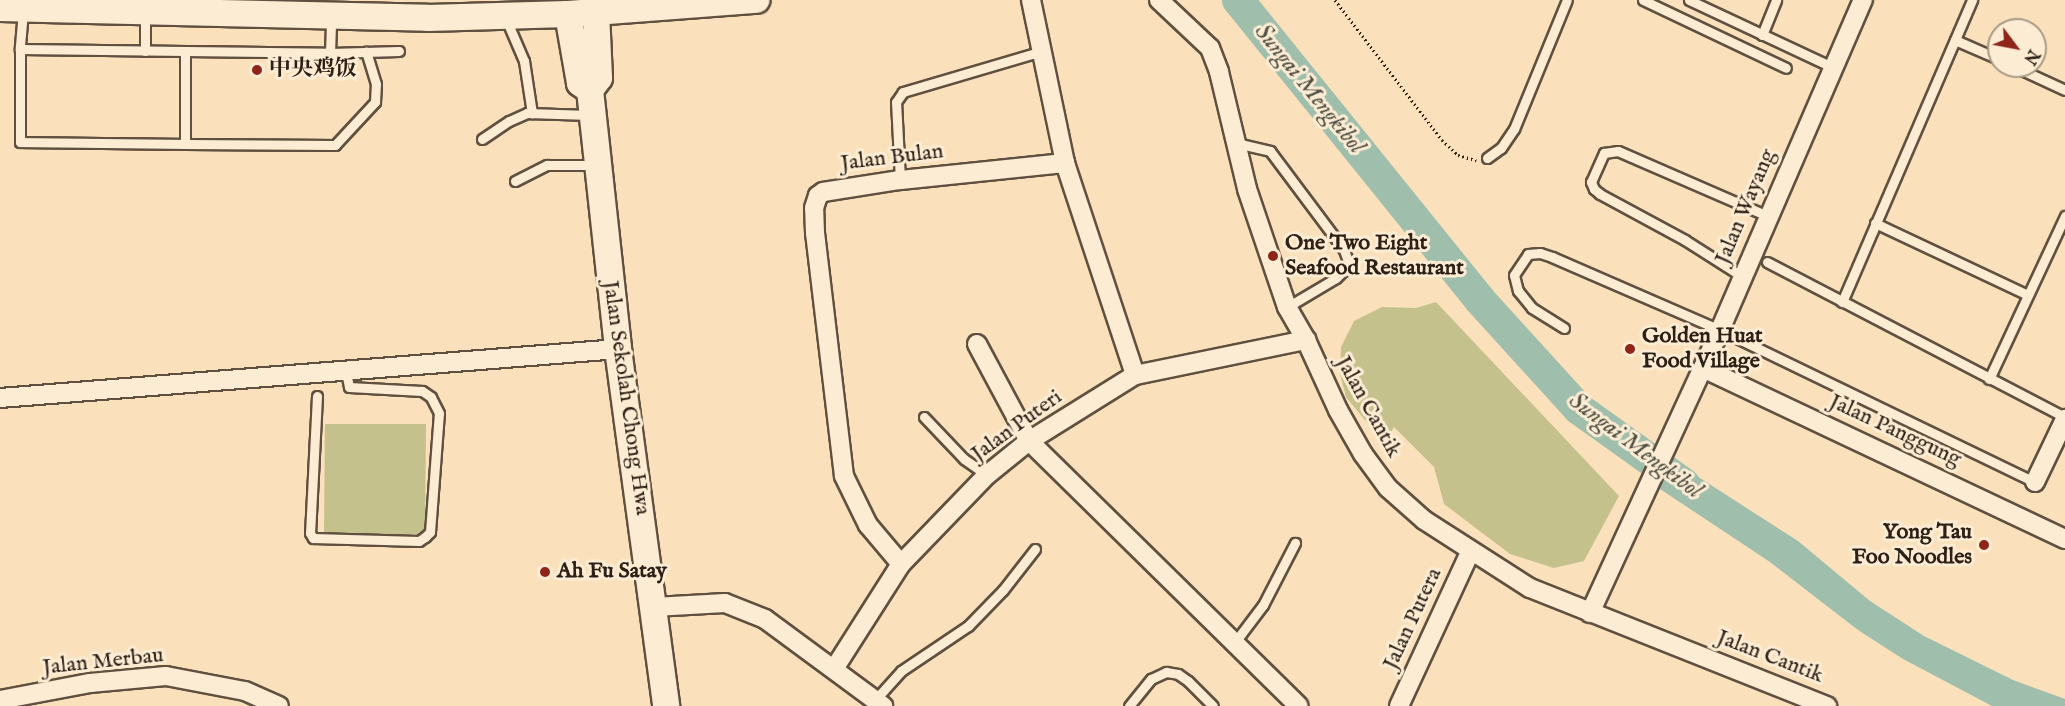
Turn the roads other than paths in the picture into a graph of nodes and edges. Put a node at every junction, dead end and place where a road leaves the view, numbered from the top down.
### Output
1 (756, 0) edge
2 (1031, 0) edge
3 (1159, 0) edge
4 (1567, 0) edge
5 (1643, 0) edge
6 (1689, 0) edge
7 (1776, 0) edge
8 (1863, 0) edge
9 (1972, 0) edge
10 (719, 2) edge
11 (11, 8) edge
12 (145, 11) junction
13 (596, 12) junction
14 (490, 14) junction
15 (568, 14) junction
16 (331, 16) junction
17 (1762, 35) junction
18 (1955, 40) junction
19 (20, 49) junction
20 (145, 51) junction
21 (399, 51) dead end
22 (1042, 51) junction
23 (185, 52) junction
24 (366, 52) junction
25 (330, 53) junction
26 (1987, 55) edge
27 (1786, 68) dead end
28 (1834, 68) junction
29 (2039, 78) edge
30 (2065, 90) edge
31 (591, 103) junction
32 (532, 113) junction
33 (482, 139) dead end
34 (1236, 143) junction
35 (185, 144) junction
36 (1487, 158) road end
37 (1065, 163) junction
38 (597, 165) junction
39 (900, 180) junction
40 (515, 181) dead end
41 (2065, 216) edge
42 (1770, 217) junction
43 (1875, 223) junction
44 (1767, 262) dead end
45 (1743, 277) junction
46 (2028, 295) junction
47 (1842, 302) junction
48 (1287, 307) junction
49 (1564, 328) dead end
50 (1720, 330) junction
51 (1306, 340) junction
52 (977, 344) dead end
53 (618, 349) junction
54 (1703, 368) junction
55 (346, 371) junction
56 (1135, 375) junction
57 (1989, 379) junction
58 (317, 396) dead end
59 (0, 398) edge
60 (924, 417) dead end
61 (2065, 418) edge
62 (1029, 441) junction
63 (987, 475) junction
64 (2035, 482) joint
65 (2065, 539) edge
66 (1294, 543) dead end
67 (1035, 549) dead end
68 (1470, 552) junction
69 (901, 564) junction
70 (654, 607) junction
71 (1590, 613) junction
72 (1234, 642) junction
73 (834, 669) junction
74 (8, 701) edge
75 (879, 703) edge
76 (1820, 704) edge
77 (279, 706) edge
78 (666, 706) edge
79 (1129, 706) edge
80 (1213, 706) edge
81 (1299, 706) edge
82 (1399, 706) edge

1 - 10 street
2 - 22 street
3 - 34 street, Jalan Cantik
4 - 36 lane
5 - 27 lane
6 - 17 lane
7 - 17 lane
8 - 28 street, Jalan Wayang
9 - 18 lane
10 - 13 street
11 - 12 street
11 - 19 lane
12 - 16 street
12 - 20 lane
13 - 15 street
13 - 31 street, Jalan Sekolah Chong Hwa
14 - 15 street
14 - 16 street
14 - 32 lane
15 - 31 street, Jalan Sekolah Chong Hwa
16 - 25 lane
17 - 28 lane
18 - 26 lane
18 - 43 lane
19 - 20 lane
19 - 35 lane
20 - 23 lane
21 - 24 lane
22 - 37 street
22 - 39 lane
23 - 25 lane
23 - 35 lane
24 - 25 lane
24 - 35 lane
28 - 42 street, Jalan Wayang
29 - 30 lane
31 - 32 lane
31 - 38 street, Jalan Sekolah Chong Hwa
32 - 33 lane
34 - 48 street, Jalan Cantik
34 - 48 lane
37 - 39 street, Jalan Bulan
37 - 56 street
38 - 40 lane
38 - 53 street, Jalan Sekolah Chong Hwa
39 - 69 street, Jalan Bulan
41 - 46 lane
42 - 45 street, Jalan Wayang
42 - 45 lane
43 - 46 lane
43 - 47 lane
44 - 47 lane
45 - 50 street, Jalan Wayang
46 - 57 lane
47 - 57 lane
48 - 51 street, Jalan Cantik
49 - 50 lane
50 - 54 street, Jalan Wayang
50 - 64 lane
51 - 56 street, Jalan Puteri
51 - 68 street, Jalan Cantik
52 - 62 street
53 - 55 street
53 - 70 street, Jalan Sekolah Chong Hwa
54 - 65 street, Jalan Panggung
54 - 71 street, Jalan Wayang
55 - 58 lane
55 - 59 street
56 - 62 street, Jalan Puteri
57 - 61 lane
60 - 63 lane
61 - 64 street
62 - 63 street, Jalan Puteri
62 - 72 street
63 - 69 street, Jalan Puteri
66 - 72 lane
67 - 75 lane
68 - 71 street, Jalan Cantik
68 - 82 street, Jalan Putera
69 - 73 street, Jalan Puteri
70 - 73 street
70 - 78 street, Jalan Sekolah Chong Hwa
71 - 76 street, Jalan Cantik
72 - 81 street
73 - 75 street
74 - 77 street, Jalan Merbau
79 - 80 lane

